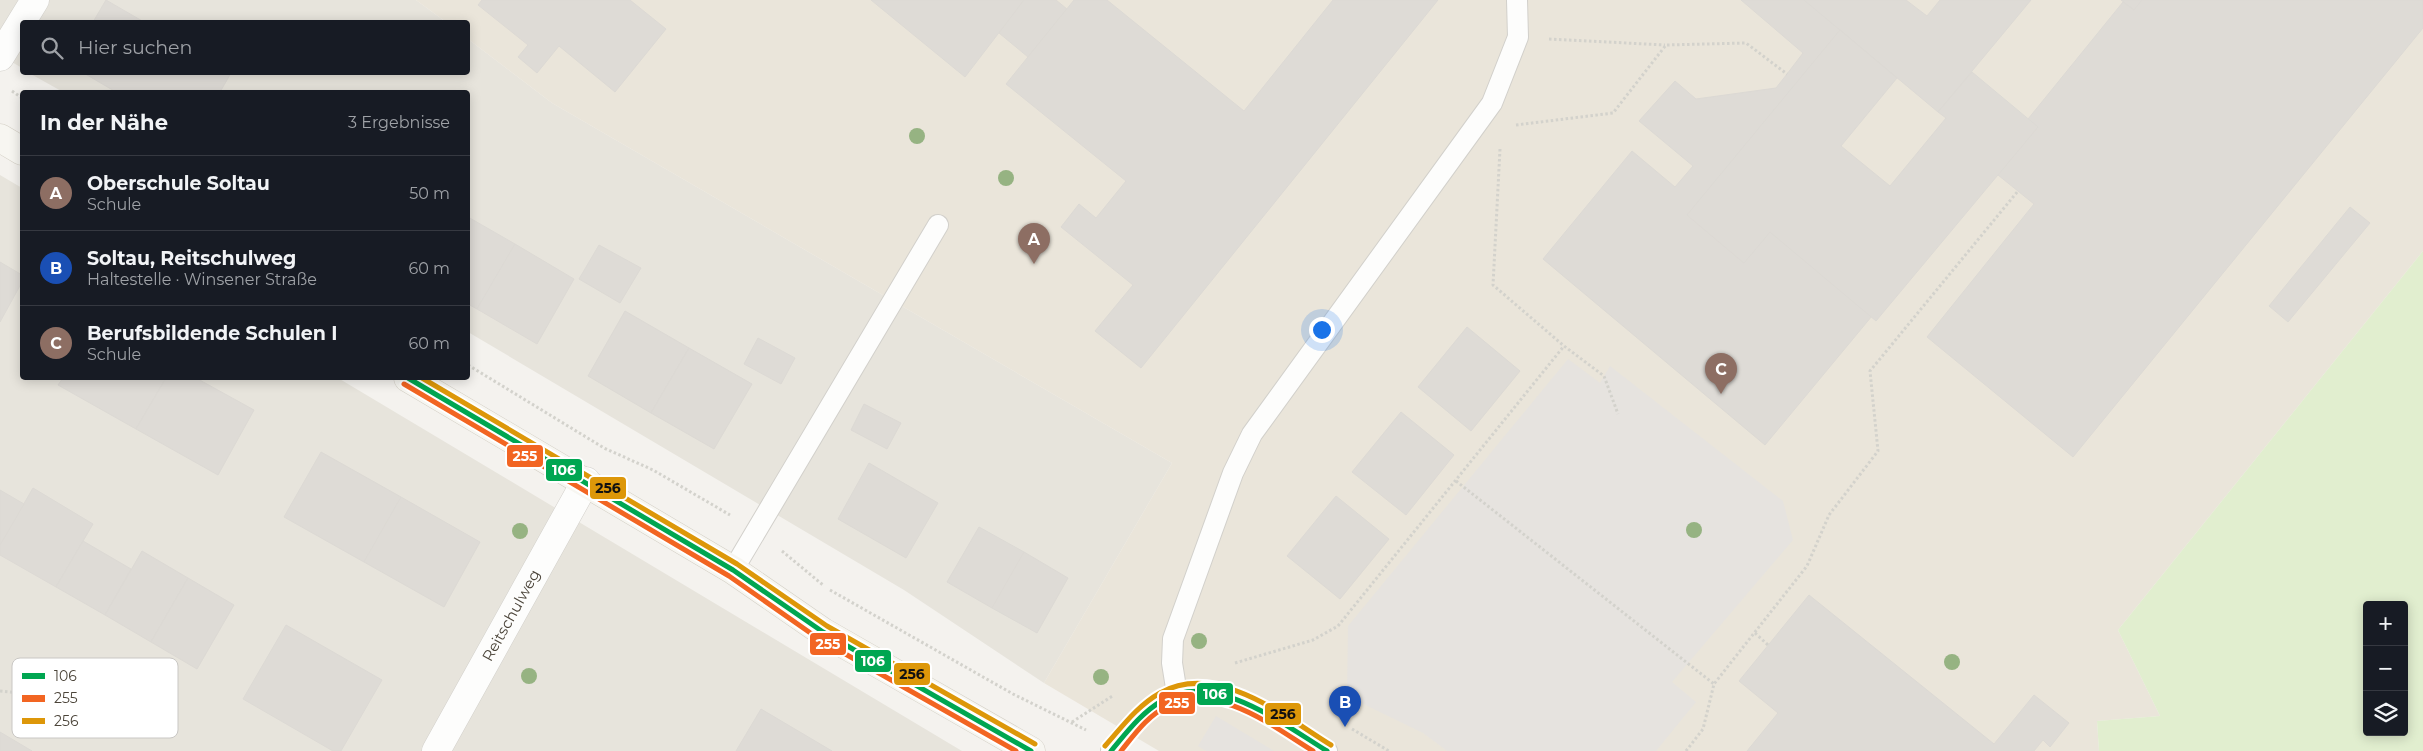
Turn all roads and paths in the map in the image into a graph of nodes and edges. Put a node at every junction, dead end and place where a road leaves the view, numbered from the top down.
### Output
1 (34, 0) edge
2 (1517, 0) edge
3 (22, 20) edge
4 (20, 23) edge
5 (1518, 37) junction
6 (1666, 45) junction
7 (0, 57) edge
8 (1787, 74) dead end
9 (1483, 115) junction
10 (1501, 127) junction
11 (0, 138) edge
12 (20, 150) edge
13 (2018, 190) dead end
14 (938, 225) dead end
15 (1564, 346) junction
16 (411, 380) edge
17 (1618, 414) dead end
18 (1456, 480) junction
19 (586, 481) junction
20 (733, 570) junction
21 (1755, 633) junction
22 (1768, 645) dead end
23 (1234, 663) dead end
24 (1714, 684) junction
25 (1178, 694) junction
26 (436, 751) edge
27 (1031, 751) edge
28 (1112, 751) edge
29 (1327, 751) edge
30 (1686, 751) edge

1 - 3 street
2 - 5 lane
4 - 7 street
5 - 6 path
5 - 9 lane
6 - 8 path
6 - 10 path
9 - 10 path
9 - 25 lane
10 - 15 path
11 - 12 main road
13 - 21 path
14 - 20 lane
15 - 17 path
15 - 18 path
16 - 19 main road
18 - 23 path
18 - 24 path
19 - 20 main road
19 - 26 street, Reitschulweg
20 - 27 main road
21 - 22 path
21 - 24 path
24 - 30 path
25 - 28 lane
25 - 29 lane

